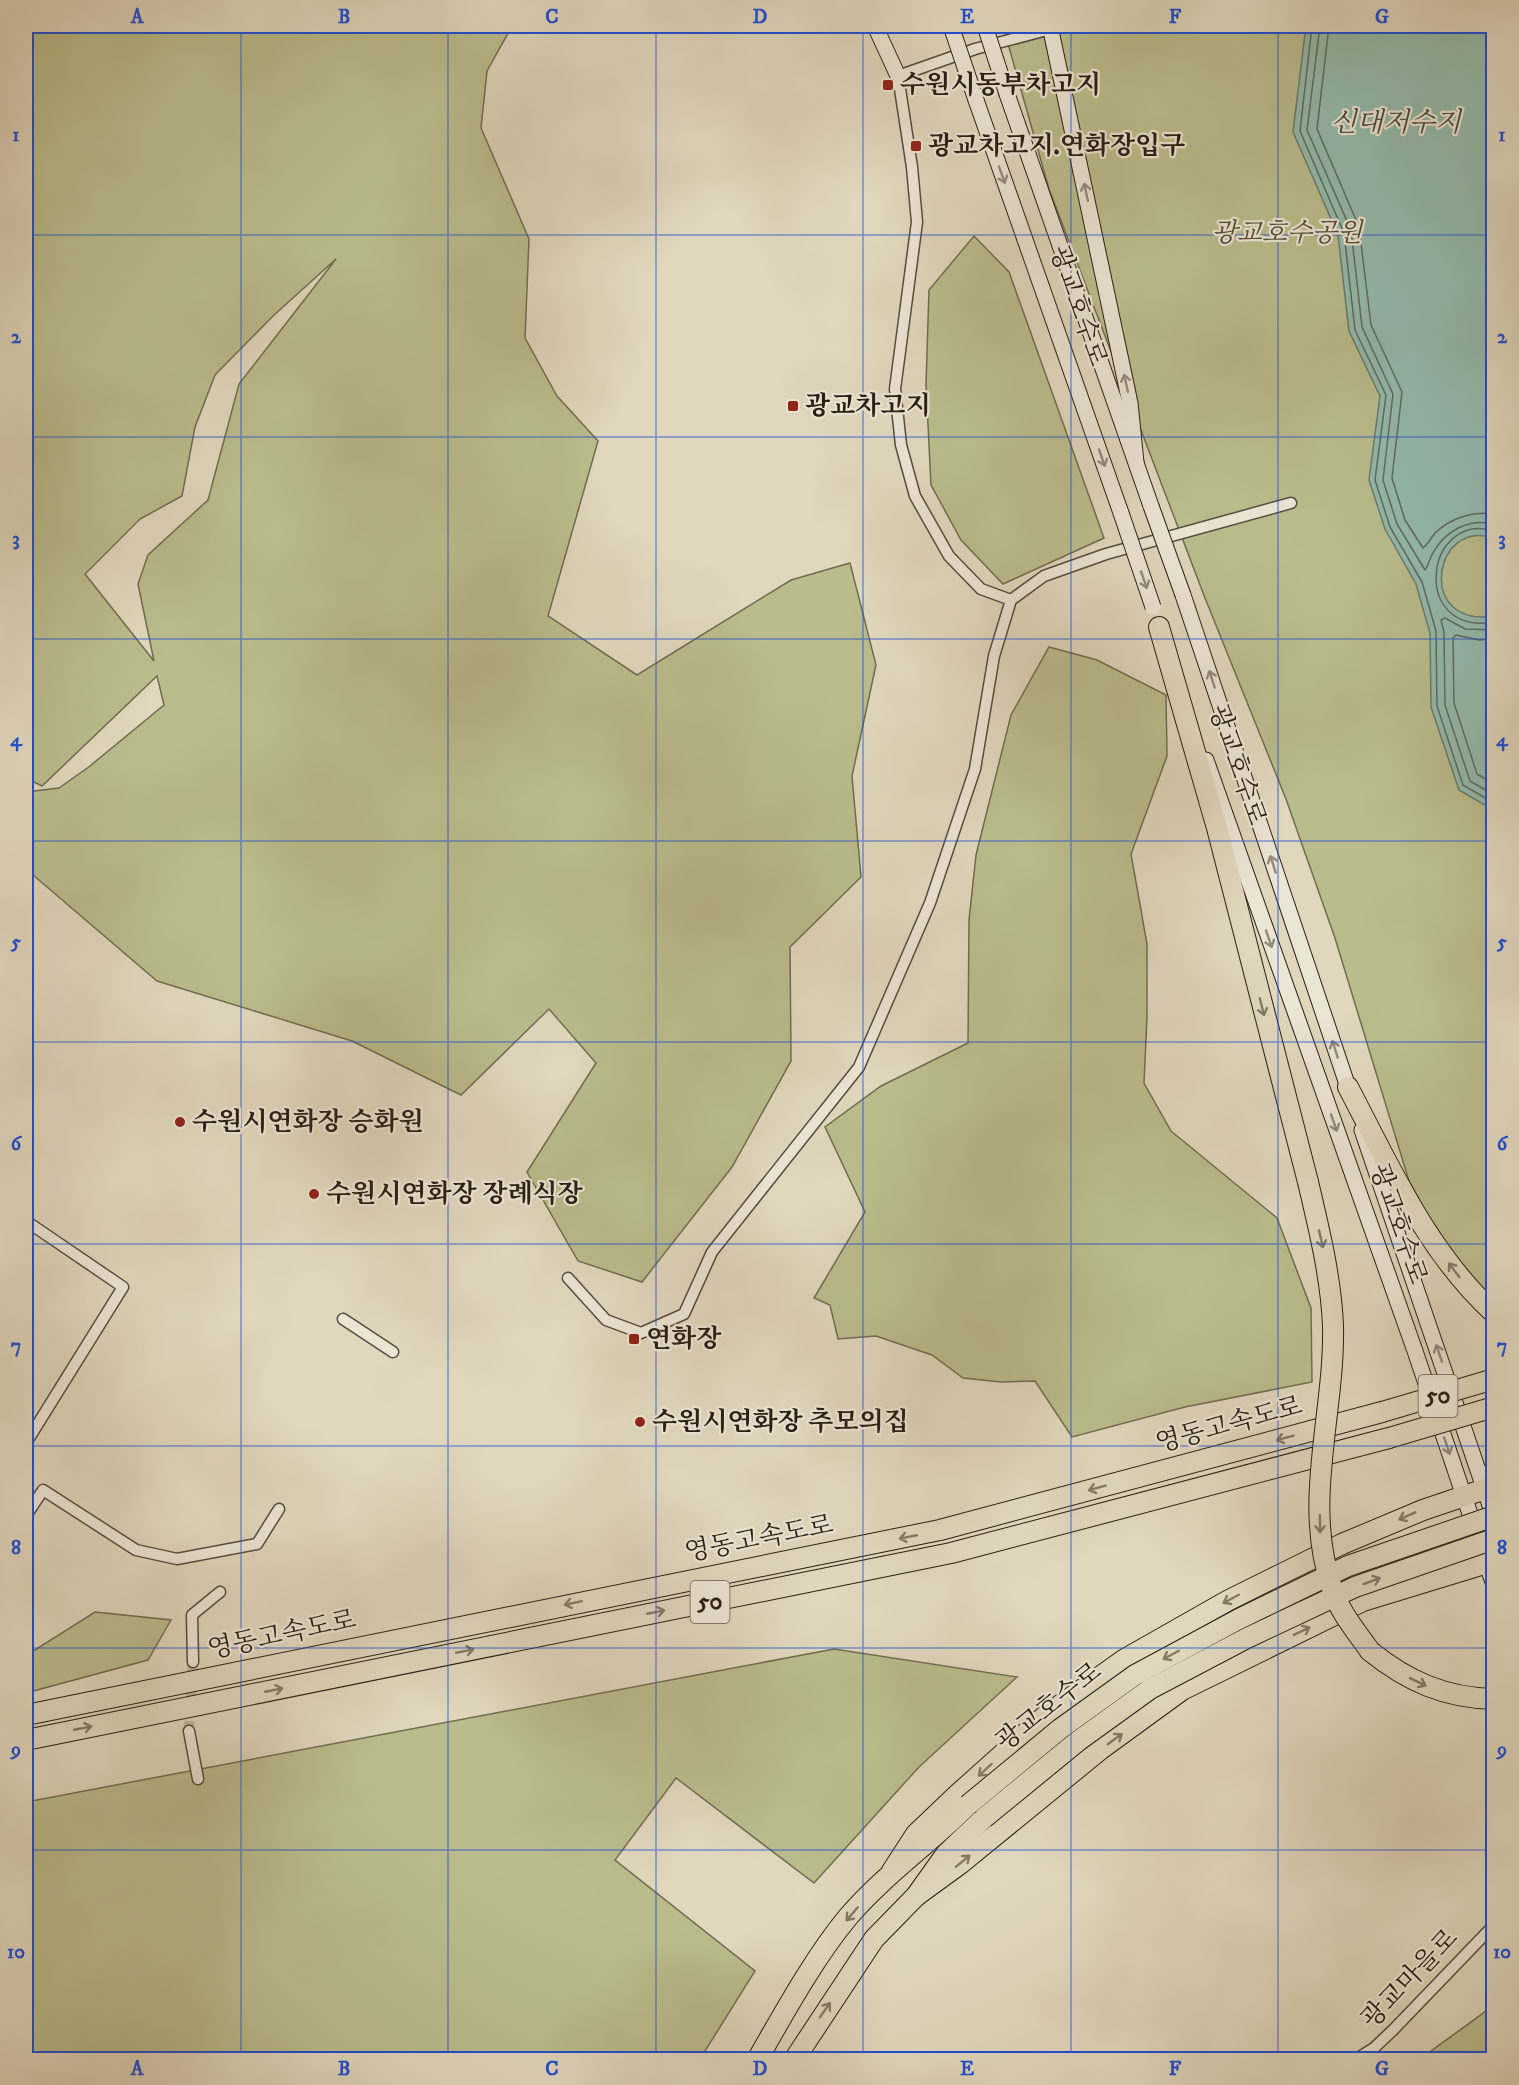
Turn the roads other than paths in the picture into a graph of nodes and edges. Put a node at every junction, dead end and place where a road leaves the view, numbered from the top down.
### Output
1 (875, 26) edge
2 (951, 26) edge
3 (985, 26) edge
4 (1054, 26) edge
5 (898, 76) junction
6 (1136, 462) junction
7 (1291, 503) dead end
8 (1011, 600) junction
9 (1160, 627) junction
10 (1348, 1086) junction
11 (26, 1221) edge
12 (568, 1278) dead end
13 (1494, 1313) edge
14 (343, 1319) dead end
15 (393, 1352) dead end
16 (1494, 1379) edge
17 (1494, 1407) edge
18 (26, 1443) edge
19 (1488, 1487) edge
20 (1462, 1496) junction
21 (279, 1509) dead end
22 (26, 1516) edge
23 (1494, 1517) edge
24 (1494, 1539) edge
25 (1490, 1562) edge
26 (1494, 1585) edge
27 (220, 1592) dead end
28 (193, 1662) tunnel mouth
29 (1494, 1699) edge
30 (26, 1715) edge
31 (189, 1731) tunnel mouth
32 (26, 1740) edge
33 (198, 1779) dead end
34 (892, 1871) junction
35 (916, 1896) junction
36 (1494, 1925) edge
37 (757, 2060) edge
38 (794, 2060) edge
39 (1355, 2060) edge

1 - 5 main road
2 -> 9 main road, 광교호수로, bridge
3 - 6 main road, 광교호수로, bridge
4 - 5 street
6 -> 4 main road
5 - 8 street
10 -> 6 main road, 광교호수로, bridge
7 - 8 street
8 - 12 street
9 -> 20 main road, 광교호수로
9 -> 29 highway, bridge
13 -> 10 highway
19 -> 10 main road, 광교호수로
11 - 18 street
14 - 15 street
16 -> 30 highway, 영동고속도로 / 50, bridge
32 -> 17 highway, 영동고속도로 / 50, bridge
19 - 20 highway
19 - 23 main road, 광교호수로
20 - 25 main road, 광교호수로
20 -> 34 highway
21 - 22 street
23 -> 34 highway, 광교호수로, bridge
35 -> 24 highway, 광교호수로, bridge
25 - 26 main road, 광교호수로
35 -> 25 highway
27 - 28 street
31 - 33 street
34 -> 37 highway, 광교호수로
38 -> 35 highway, 광교호수로
36 - 39 street, 광교마을로

